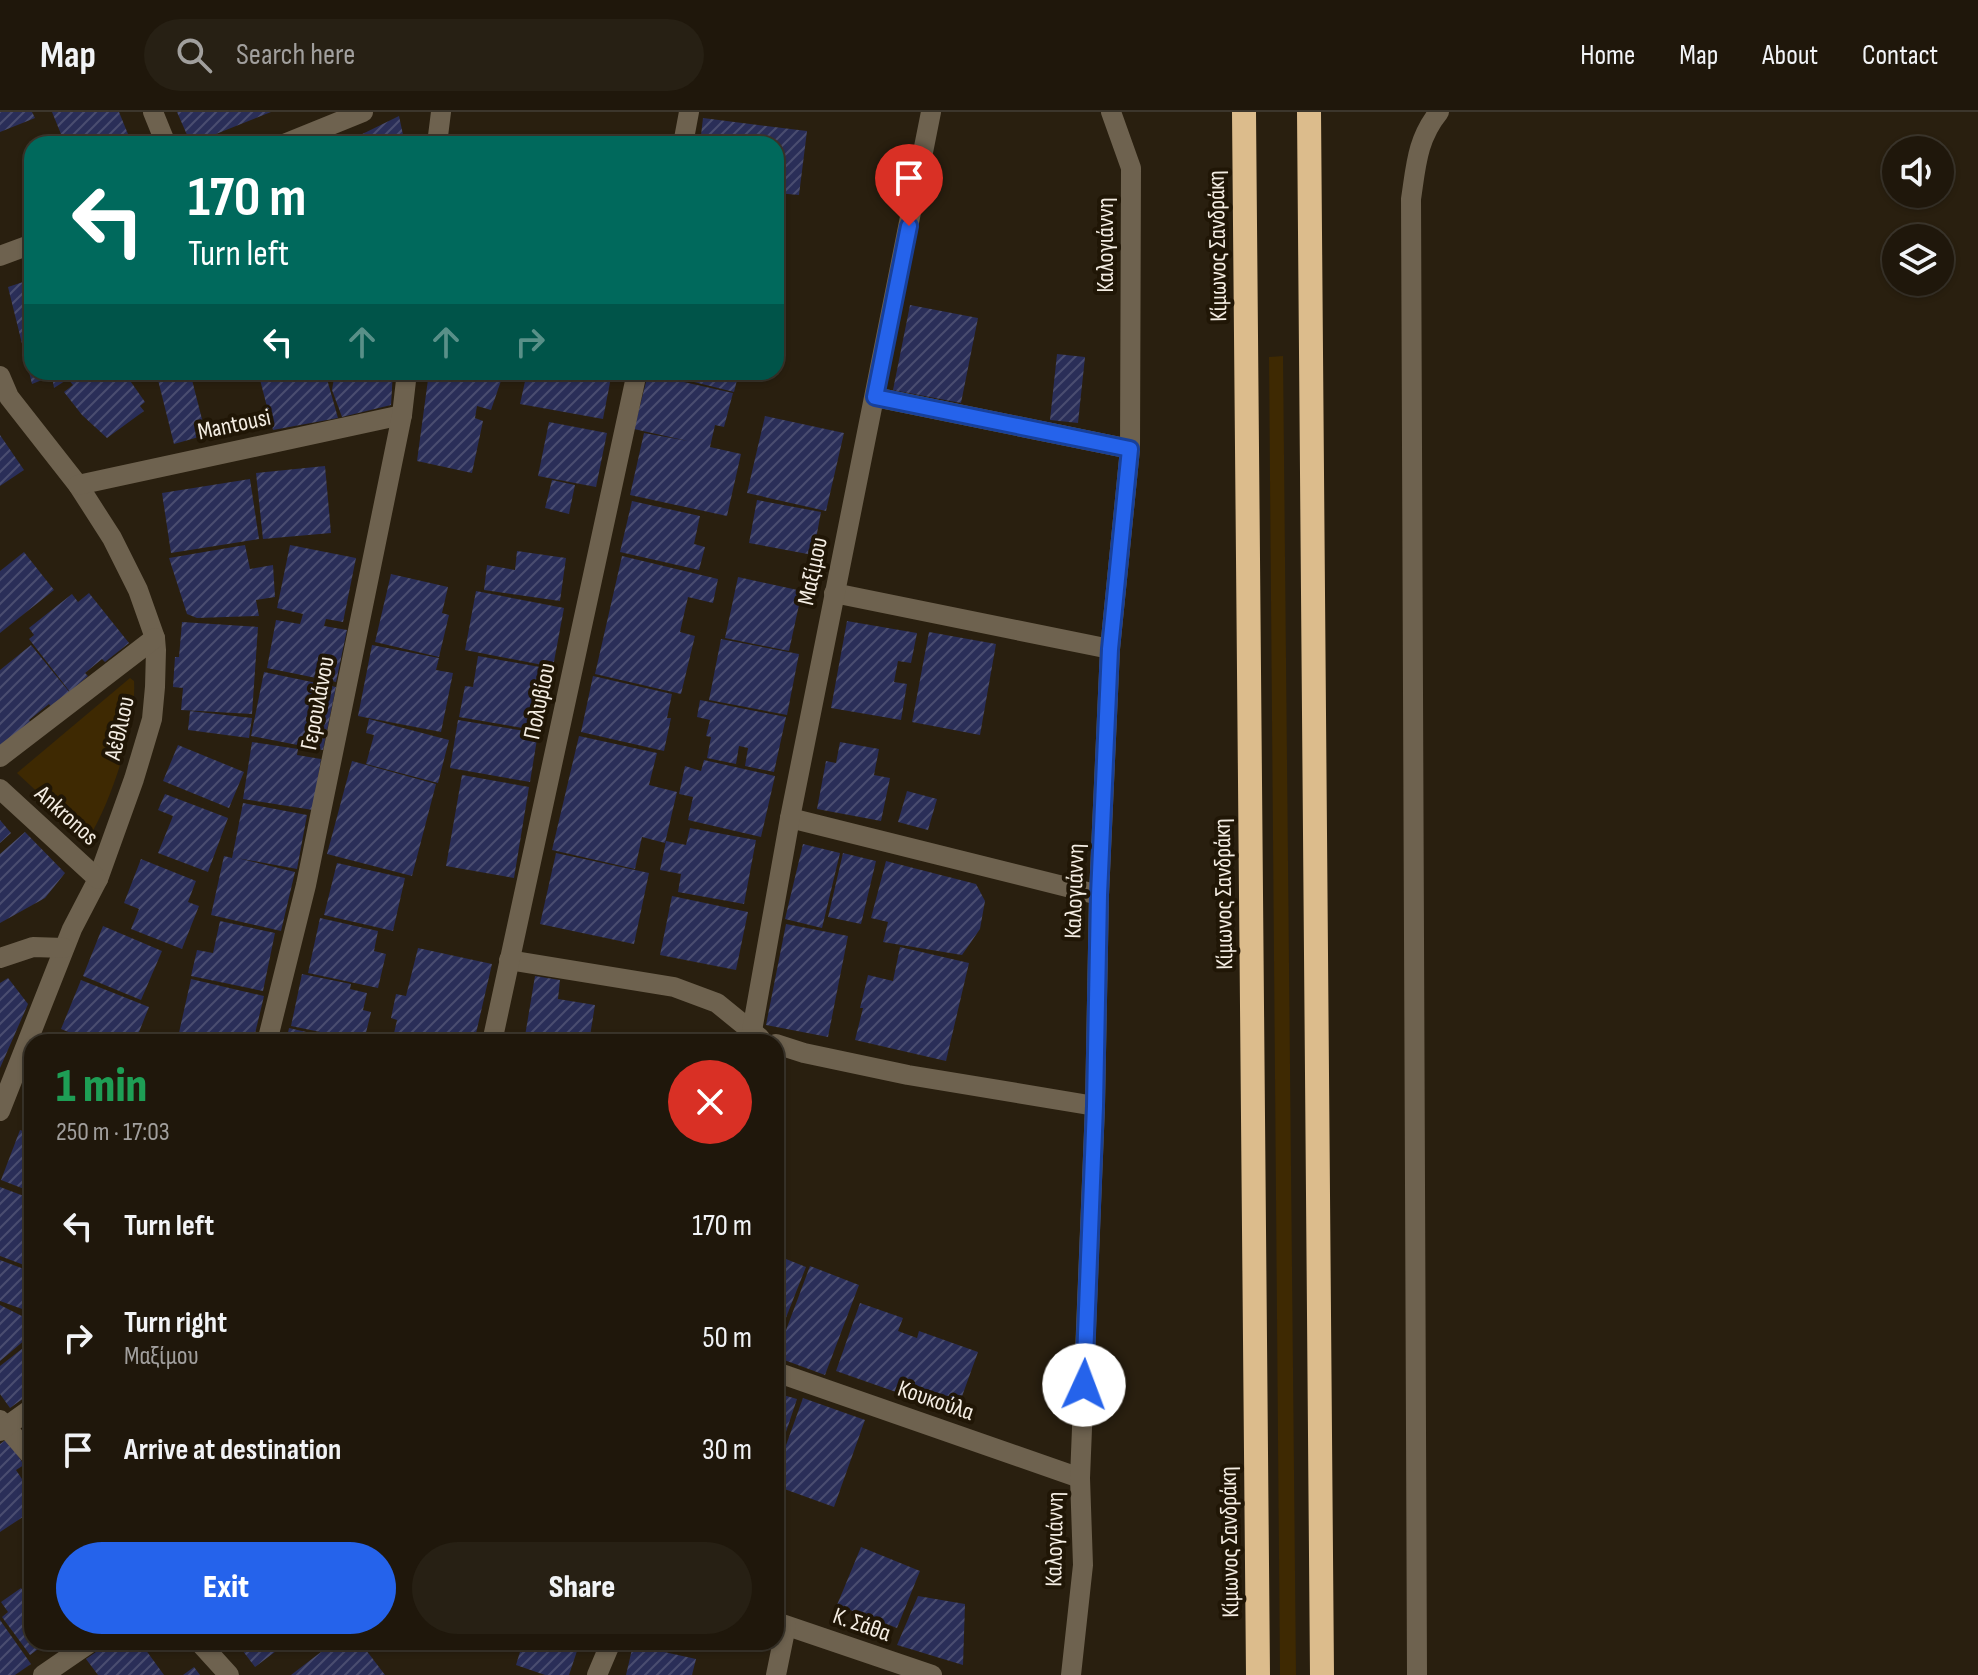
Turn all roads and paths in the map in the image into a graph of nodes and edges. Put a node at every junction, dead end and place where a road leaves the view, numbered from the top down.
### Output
1 (153, 112) edge
2 (363, 112) edge
3 (441, 112) edge
4 (689, 112) edge
5 (931, 112) edge
6 (1111, 112) edge
7 (1244, 112) edge
8 (1309, 112) edge
9 (1433, 116) edge
10 (163, 136) edge
11 (304, 136) edge
12 (438, 136) edge
13 (684, 136) edge
14 (24, 247) edge
15 (0, 256) edge
16 (0, 376) edge
17 (406, 380) edge
18 (635, 380) edge
19 (875, 397) junction
20 (402, 415) junction
21 (1130, 449) junction
22 (78, 485) junction
23 (834, 593) junction
24 (155, 638) junction
25 (1110, 649) junction
26 (0, 757) edge
27 (0, 789) edge
28 (790, 818) junction
29 (98, 879) junction
30 (1099, 895) junction
31 (64, 948) junction
32 (0, 958) edge
33 (509, 960) junction
34 (30, 1034) edge
35 (269, 1034) edge
36 (494, 1034) edge
37 (749, 1034) edge
38 (752, 1034) edge
39 (784, 1046) edge
40 (24, 1050) edge
41 (1095, 1106) junction
42 (0, 1111) edge
43 (784, 1375) edge
44 (24, 1413) edge
45 (2, 1426) edge
46 (24, 1449) edge
47 (1080, 1478) junction
48 (784, 1625) edge
49 (79, 1650) edge
50 (206, 1650) edge
51 (608, 1650) edge
52 (778, 1650) edge
53 (43, 1675) edge
54 (229, 1675) edge
55 (597, 1675) edge
56 (776, 1675) edge
57 (932, 1675) edge
58 (1071, 1675) edge
59 (1258, 1675) edge
60 (1322, 1675) edge
61 (1417, 1675) edge

1 - 10 street
2 - 11 street
3 - 12 street
4 - 13 street
5 - 19 street, Μαξίμου
6 - 21 street, Καλογιάννη
7 - 59 highway, Κίμωνος Σανδράκη
8 - 60 highway
9 - 61 street
14 - 15 street
16 - 22 street, Αέθλιου
17 - 20 street, Γερουλάνου
18 - 33 street, Πολυβίου
19 - 21 street
19 - 23 street, Μαξίμου
20 - 22 street, Mantousi
20 - 35 street, Γερουλάνου
21 - 25 street, Καλογιάννη
22 - 24 street, Αέθλιου
23 - 25 street
23 - 28 street, Μαξίμου
24 - 26 street
24 - 29 street, Αέθλιου
25 - 30 street, Καλογιάννη
27 - 29 street, Ankronos
28 - 30 street
28 - 38 street, Μαξίμου
29 - 31 street, Αέθλιου
30 - 41 street, Καλογιάννη
31 - 32 street
31 - 34 street, Αέθλιου
33 - 36 street, Πολυβίου
33 - 37 street
39 - 41 street
40 - 42 street, Αέθλιου
41 - 47 street, Καλογιάννη
43 - 47 street, Κουκούλα
44 - 45 street
45 - 46 street
47 - 58 street, Καλογιάννη
48 - 57 street, Κ. Σάθα
49 - 53 street
50 - 54 street
51 - 55 street
52 - 56 street

